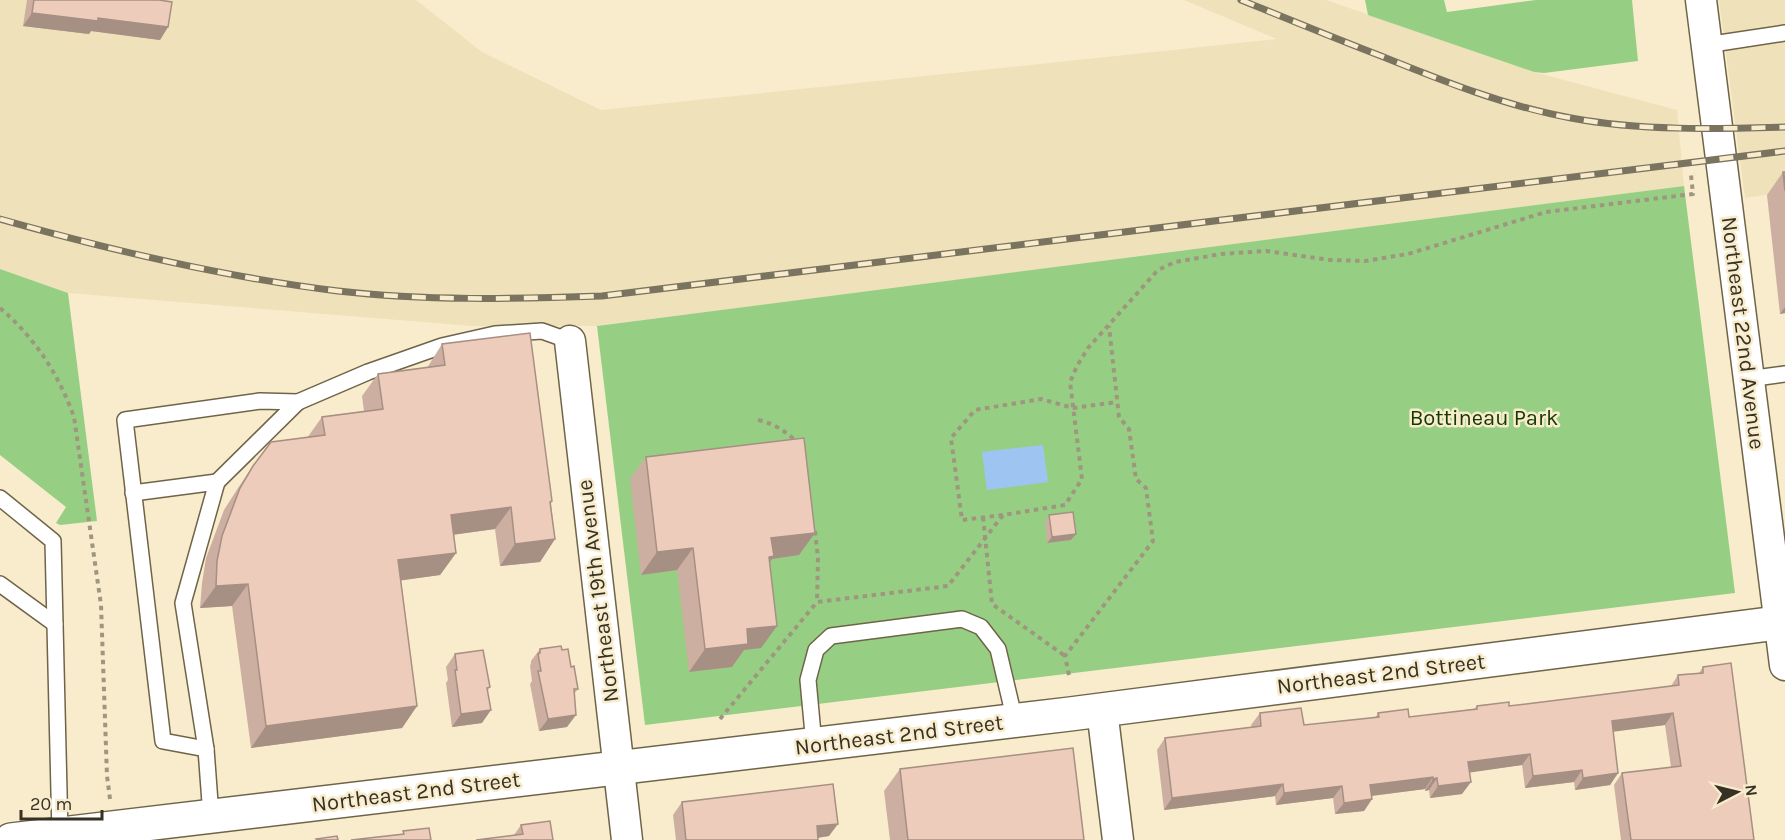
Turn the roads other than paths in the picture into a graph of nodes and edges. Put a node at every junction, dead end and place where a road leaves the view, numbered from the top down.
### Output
1 (1701, 0) edge
2 (1785, 33) edge
3 (1706, 45) junction
4 (570, 341) joint
5 (1785, 374) edge
6 (1748, 379) junction
7 (298, 402) junction
8 (217, 482) junction
9 (133, 493) junction
10 (0, 498) edge
11 (0, 584) edge
12 (1782, 623) edge
13 (55, 624) junction
14 (1785, 665) edge
15 (1102, 710) junction
16 (1016, 721) junction
17 (814, 745) junction
18 (206, 749) junction
19 (619, 768) junction
20 (203, 821) junction
21 (60, 834) junction
22 (12, 840) edge
23 (627, 840) edge
24 (1118, 840) edge

1 - 3 street, Northeast 22nd Avenue
2 - 3 lane
3 - 6 street, Northeast 22nd Avenue
4 - 7 lane
4 - 19 street, Northeast 19th Avenue
5 - 6 lane
6 - 12 street, Northeast 22nd Avenue
7 - 8 lane
7 - 9 lane
8 - 9 lane
8 - 18 lane
9 - 18 lane
10 - 13 lane
11 - 13 lane
12 - 14 street, Northeast 22nd Avenue
12 - 15 street, Northeast 2nd Street
13 - 21 lane
15 - 16 street, Northeast 2nd Street
15 - 24 street
16 - 17 street, Northeast 2nd Street
16 - 17 lane
17 - 19 street, Northeast 2nd Street
18 - 20 lane
19 - 20 street, Northeast 2nd Street
19 - 23 street, Northeast 19th Avenue
20 - 21 street, Northeast 2nd Street
21 - 22 street, Northeast 2nd Street

